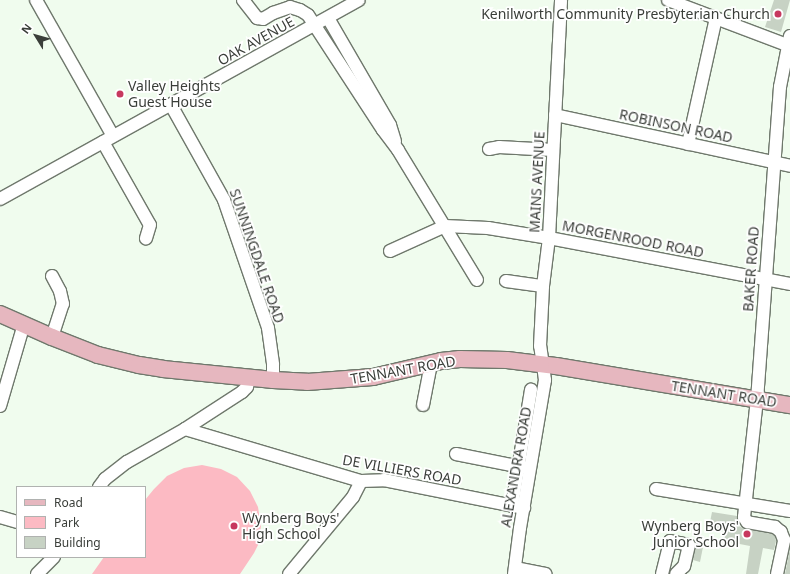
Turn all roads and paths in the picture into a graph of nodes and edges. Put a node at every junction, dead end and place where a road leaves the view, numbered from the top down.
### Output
1 (36, 0) edge
2 (243, 0) edge
3 (359, 0) edge
4 (561, 0) edge
5 (668, 0) edge
6 (328, 18) junction
7 (716, 18) junction
8 (315, 25) junction
9 (789, 42) edge
10 (171, 105) junction
11 (555, 115) junction
12 (108, 139) junction
13 (688, 144) junction
14 (490, 149) dead end
15 (398, 150) junction
16 (553, 150) junction
17 (774, 162) junction
18 (790, 166) edge
19 (0, 199) edge
20 (445, 226) junction
21 (146, 238) dead end
22 (549, 238) junction
23 (390, 251) dead end
24 (52, 276) dead end
25 (765, 279) junction
26 (477, 280) dead end
27 (506, 281) dead end
28 (790, 284) edge
29 (543, 286) junction
30 (0, 314) edge
31 (24, 324) junction
32 (52, 337) junction
33 (431, 364) junction
34 (544, 364) junction
35 (249, 378) junction
36 (273, 380) junction
37 (531, 390) dead end
38 (757, 400) junction
39 (423, 405) dead end
40 (790, 405) edge
41 (0, 406) edge
42 (526, 419) junction
43 (540, 420) junction
44 (185, 428) junction
45 (456, 454) dead end
46 (519, 467) junction
47 (531, 469) junction
48 (361, 481) junction
49 (516, 482) junction
50 (529, 484) junction
51 (100, 486) edge
52 (656, 489) dead end
53 (745, 505) junction
54 (518, 507) junction
55 (790, 511) edge
56 (0, 517) edge
57 (16, 522) edge
58 (53, 558) edge
59 (514, 571) edge
60 (37, 574) edge
61 (290, 574) edge
62 (545, 574) edge
63 (662, 574) edge
64 (676, 574) edge
65 (777, 574) edge

1 - 12 street
2 - 8 street
3 - 6 street, OAK AVENUE
4 - 11 street, MAINS AVENUE
5 - 7 street
6 - 8 street, OAK AVENUE
6 - 15 street
7 - 9 street
7 - 13 street
8 - 10 street, OAK AVENUE
8 - 15 street
9 - 17 street, BAKER ROAD
10 - 12 street, OAK AVENUE
10 - 36 street, SUNNINGDALE ROAD
11 - 13 street, ROBINSON ROAD
11 - 16 street, MAINS AVENUE
12 - 19 street, OAK AVENUE
12 - 21 street
13 - 17 street, ROBINSON ROAD
14 - 16 street
15 - 20 street
16 - 22 street, MAINS AVENUE
17 - 18 street, ROBINSON ROAD
17 - 25 street, BAKER ROAD
20 - 22 street, MORGENROOD ROAD
20 - 23 street
20 - 26 street
22 - 25 street, MORGENROOD ROAD
22 - 29 street, MAINS AVENUE
24 - 32 street
25 - 28 street, MORGENROOD ROAD
25 - 38 street, BAKER ROAD
27 - 29 street
29 - 34 street, MAINS AVENUE
30 - 31 main road, TENNANT ROAD
31 - 32 main road, TENNANT ROAD
31 - 41 street
32 - 35 main road, TENNANT ROAD
33 - 34 main road, TENNANT ROAD
33 - 36 main road, TENNANT ROAD
33 - 39 street
34 - 38 main road, TENNANT ROAD
34 - 43 street, ALEXANDRA ROAD
35 - 36 main road, TENNANT ROAD
35 - 44 street
37 - 42 street
38 - 40 main road, TENNANT ROAD
38 - 53 street, BAKER ROAD
42 - 43 street
42 - 46 street
43 - 47 street, ALEXANDRA ROAD
44 - 48 street, DE VILLIERS ROAD
44 - 51 street
45 - 46 street
46 - 47 street
46 - 49 street
47 - 50 street, ALEXANDRA ROAD
48 - 54 street, DE VILLIERS ROAD
48 - 61 street
49 - 50 street
49 - 54 street
50 - 54 street, ALEXANDRA ROAD
52 - 53 street
53 - 55 street
53 - 65 street, BAKER ROAD
54 - 59 street, ALEXANDRA ROAD
56 - 57 street
58 - 60 street
59 - 62 street
63 - 64 street

